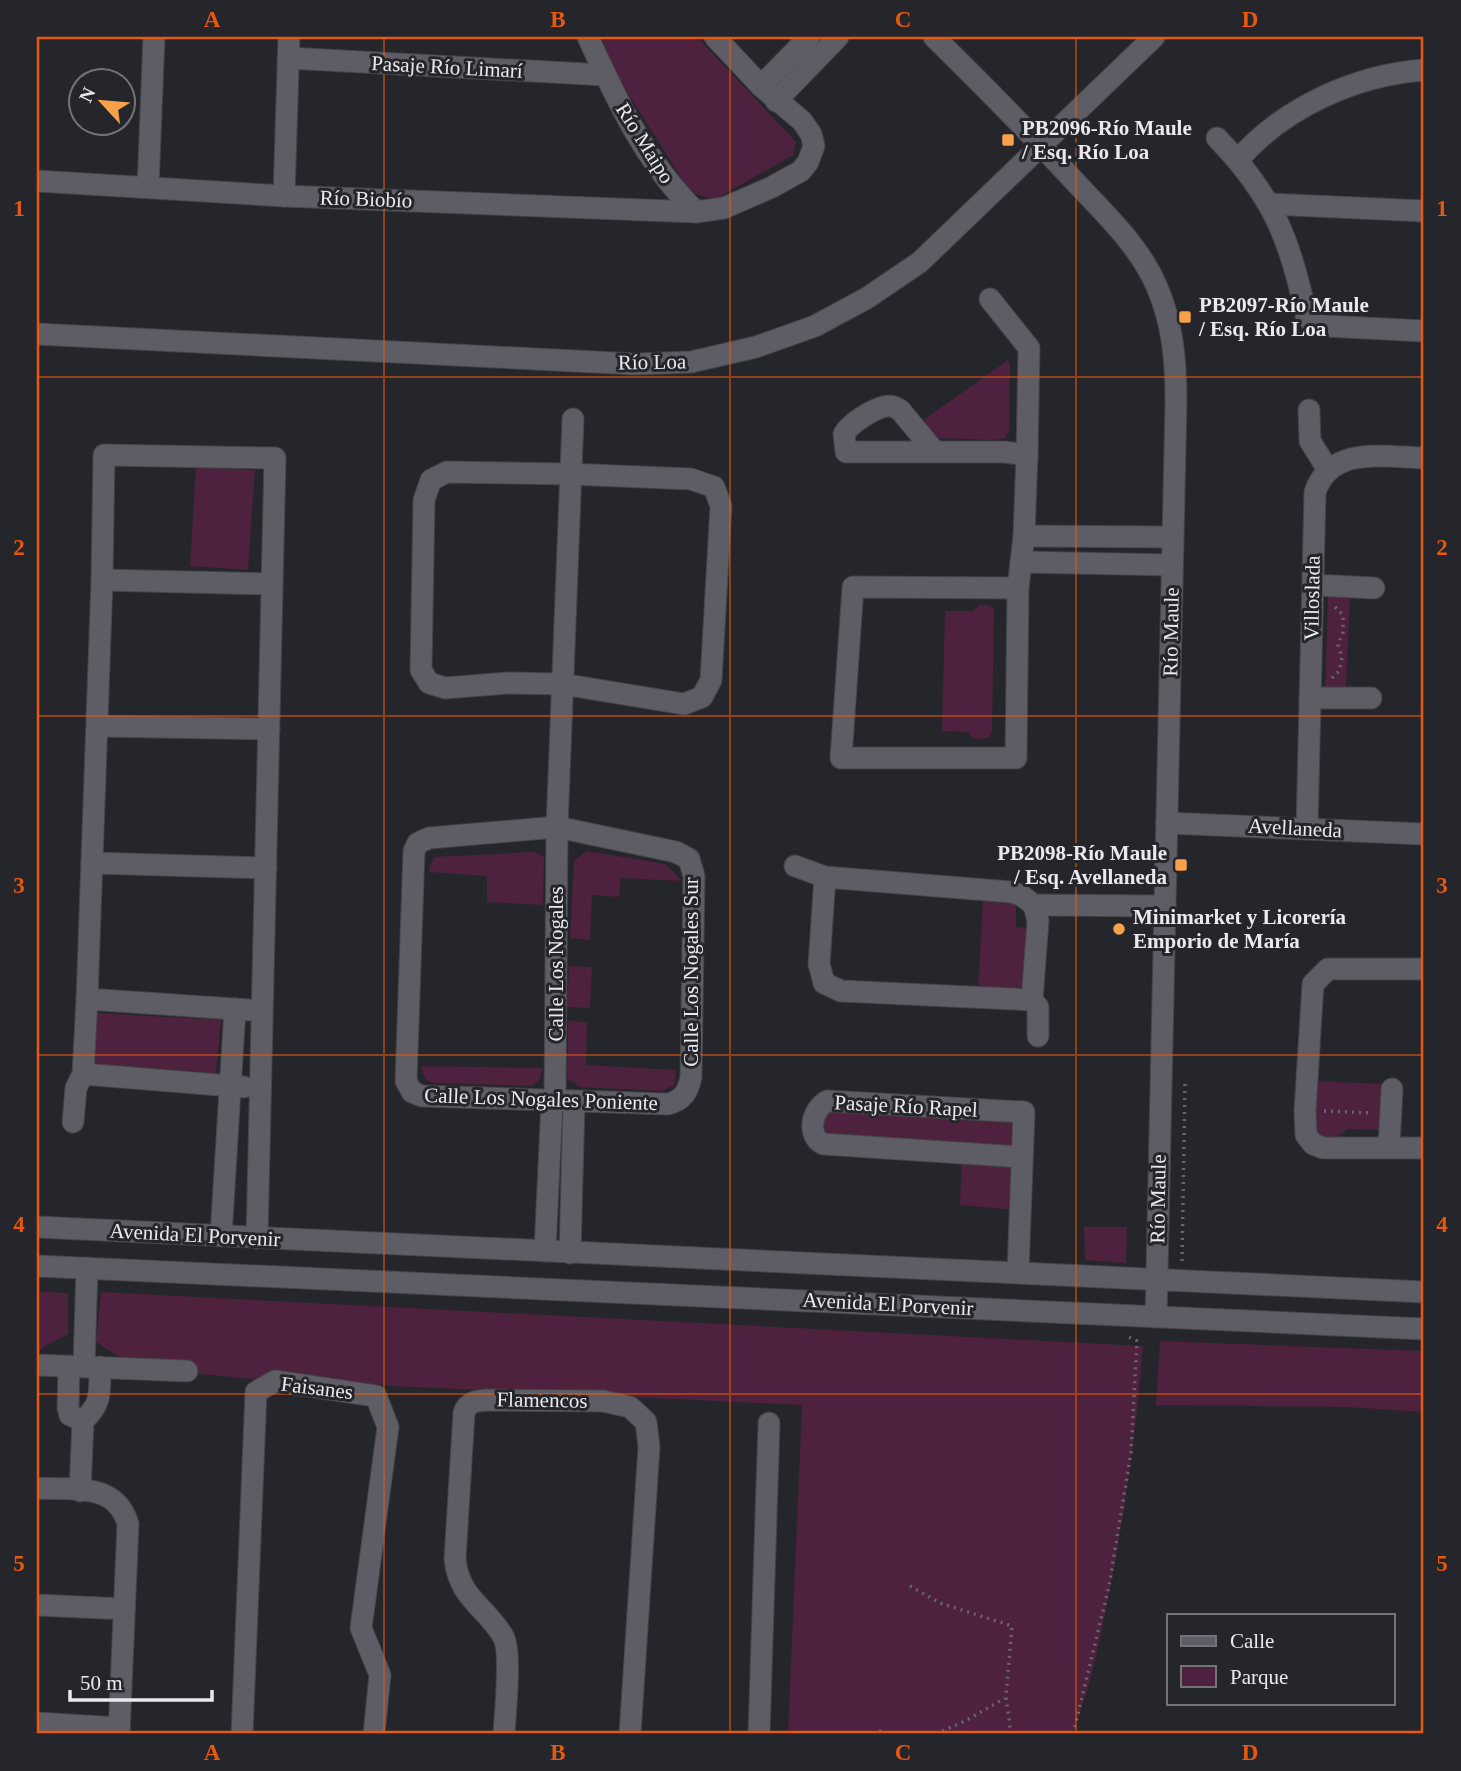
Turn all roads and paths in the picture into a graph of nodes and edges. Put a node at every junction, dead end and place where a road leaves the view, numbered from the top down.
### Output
1 (154, 37) edge
2 (588, 37) edge
3 (715, 37) edge
4 (809, 37) edge
5 (838, 37) edge
6 (1154, 37) edge
7 (937, 38) edge
8 (289, 47) edge
9 (1424, 70) edge
10 (605, 75) junction
11 (761, 86) junction
12 (776, 101) junction
13 (1217, 138) dead end
14 (1040, 145) junction
15 (1238, 160) junction
16 (37, 181) edge
17 (148, 187) junction
18 (284, 196) junction
19 (1270, 204) junction
20 (1424, 211) edge
21 (696, 212) junction
22 (990, 299) dead end
23 (1424, 331) edge
24 (37, 334) edge
25 (1309, 410) dead end
26 (573, 419) dead end
27 (935, 452) dead end
28 (1027, 455) junction
29 (1424, 458) edge
30 (1328, 470) junction
31 (569, 474) junction
32 (1024, 536) junction
33 (1173, 537) junction
34 (1021, 562) junction
35 (1172, 565) junction
36 (102, 580) junction
37 (272, 584) junction
38 (1313, 585) junction
39 (1018, 588) junction
40 (1374, 588) dead end
41 (562, 684) junction
42 (1310, 698) junction
43 (1371, 698) dead end
44 (98, 726) junction
45 (269, 729) junction
46 (1167, 823) junction
47 (557, 827) junction
48 (1307, 829) junction
49 (1424, 834) edge
50 (92, 863) junction
51 (795, 866) dead end
52 (266, 867) junction
53 (825, 877) junction
54 (1034, 905) junction
55 (1165, 906) junction
56 (1424, 970) edge
57 (87, 999) junction
58 (1032, 1000) junction
59 (235, 1009) junction
60 (262, 1010) junction
61 (1038, 1036) dead end
62 (83, 1074) junction
63 (1185, 1083) dead end
64 (230, 1086) junction
65 (261, 1088) junction
66 (1392, 1089) dead end
67 (683, 1097) joint
68 (560, 1102) junction
69 (1305, 1111) junction
70 (1390, 1114) junction
71 (72, 1122) dead end
72 (1389, 1147) junction
73 (1424, 1148) edge
74 (1021, 1157) junction
75 (37, 1227) edge
76 (222, 1236) junction
77 (257, 1238) junction
78 (354, 1242) junction
79 (545, 1251) junction
80 (570, 1253) junction
81 (1182, 1261) dead end
82 (37, 1266) edge
83 (87, 1268) junction
84 (1018, 1272) junction
85 (1156, 1279) junction
86 (352, 1280) junction
87 (1424, 1292) edge
88 (1157, 1317) junction
89 (1424, 1329) edge
90 (1127, 1336) dead end
91 (37, 1365) edge
92 (84, 1366) junction
93 (187, 1371) dead end
94 (83, 1421) junction
95 (769, 1423) dead end
96 (37, 1488) edge
97 (80, 1491) junction
98 (910, 1586) dead end
99 (37, 1605) edge
100 (124, 1609) junction
101 (1006, 1697) junction
102 (37, 1723) edge
103 (119, 1731) edge
104 (879, 1731) dead end
105 (242, 1734) edge
106 (374, 1734) edge
107 (504, 1734) edge
108 (630, 1734) edge
109 (759, 1734) edge
110 (894, 1734) edge
111 (936, 1734) edge
112 (1011, 1734) edge
113 (1073, 1734) edge

1 - 17 street
2 - 10 street, Río Maipo
3 - 11 street
4 - 11 street
5 - 12 street
6 - 14 street, Río Loa
7 - 14 street, Río Maule
8 - 10 street, Pasaje Río Limarí
8 - 18 street
9 - 15 street
10 - 21 street, Río Maipo
11 - 12 street
12 - 21 street
13 - 15 street
14 - 24 street, Río Loa
14 - 33 street, Río Maule
15 - 19 street
16 - 17 street, Río Biobío
17 - 18 street, Río Biobío
18 - 21 street, Río Biobío
19 - 20 street
19 - 23 street
22 - 28 street
25 - 30 street
26 - 31 street, Calle Los Nogales
27 - 28 street
28 - 32 street
29 - 30 street
30 - 38 street, Villoslada
31 - 41 street, Calle Los Nogales
31 - 41 street
31 - 41 street
32 - 33 street
32 - 34 street
33 - 35 street, Río Maule
34 - 35 street
34 - 39 street
35 - 46 street, Río Maule
36 - 37 street
36 - 37 street
36 - 44 street
37 - 45 street
38 - 40 street
38 - 42 street, Villoslada
39 - 39 street
41 - 47 street, Calle Los Nogales
42 - 43 street
42 - 48 street, Villoslada
44 - 45 street
44 - 50 street
45 - 52 street
46 - 48 street, Avellaneda
46 - 55 street, Río Maule
47 - 67 street, Calle Los Nogales Sur
47 - 68 street, Calle Los Nogales
47 - 68 street, Calle Los Nogales Poniente
48 - 49 street, Avellaneda
50 - 52 street
50 - 57 street
51 - 53 street
52 - 60 street
53 - 54 street
53 - 58 street
54 - 55 street
54 - 58 street
55 - 85 street, Río Maule
56 - 69 street
57 - 59 street
57 - 62 street
58 - 61 street
59 - 60 street
59 - 64 street
60 - 65 street
62 - 64 street
62 - 71 street
63 - 81 path
64 - 65 street
64 - 76 street
65 - 77 street
66 - 70 street
67 - 68 street, Calle Los Nogales Poniente
68 - 79 street, Calle Los Nogales
68 - 80 street, Calle Los Nogales
69 - 70 path
69 - 72 street
70 - 72 street
72 - 73 street
74 - 74 street, Pasaje Río Rapel
74 - 84 street
75 - 76 street, Avenida El Porvenir
76 - 77 street, Avenida El Porvenir
77 - 78 street, Avenida El Porvenir
78 - 79 street, Avenida El Porvenir
78 - 86 street
79 - 80 street, Avenida El Porvenir
80 - 84 street, Avenida El Porvenir
82 - 83 street, Avenida El Porvenir
83 - 86 street, Avenida El Porvenir
83 - 92 street
84 - 85 street, Avenida El Porvenir
85 - 87 street, Avenida El Porvenir
85 - 88 street, Río Maule
86 - 88 street, Avenida El Porvenir
88 - 89 street, Avenida El Porvenir
90 - 113 path
91 - 92 street
92 - 93 street
92 - 94 street
92 - 94 street
94 - 97 street
95 - 109 street
96 - 97 street
97 - 100 street
98 - 101 path
99 - 100 street
100 - 103 street
101 - 111 path
101 - 112 path
102 - 103 street
104 - 110 path
105 - 106 street, Faisanes
107 - 108 street, Flamencos

